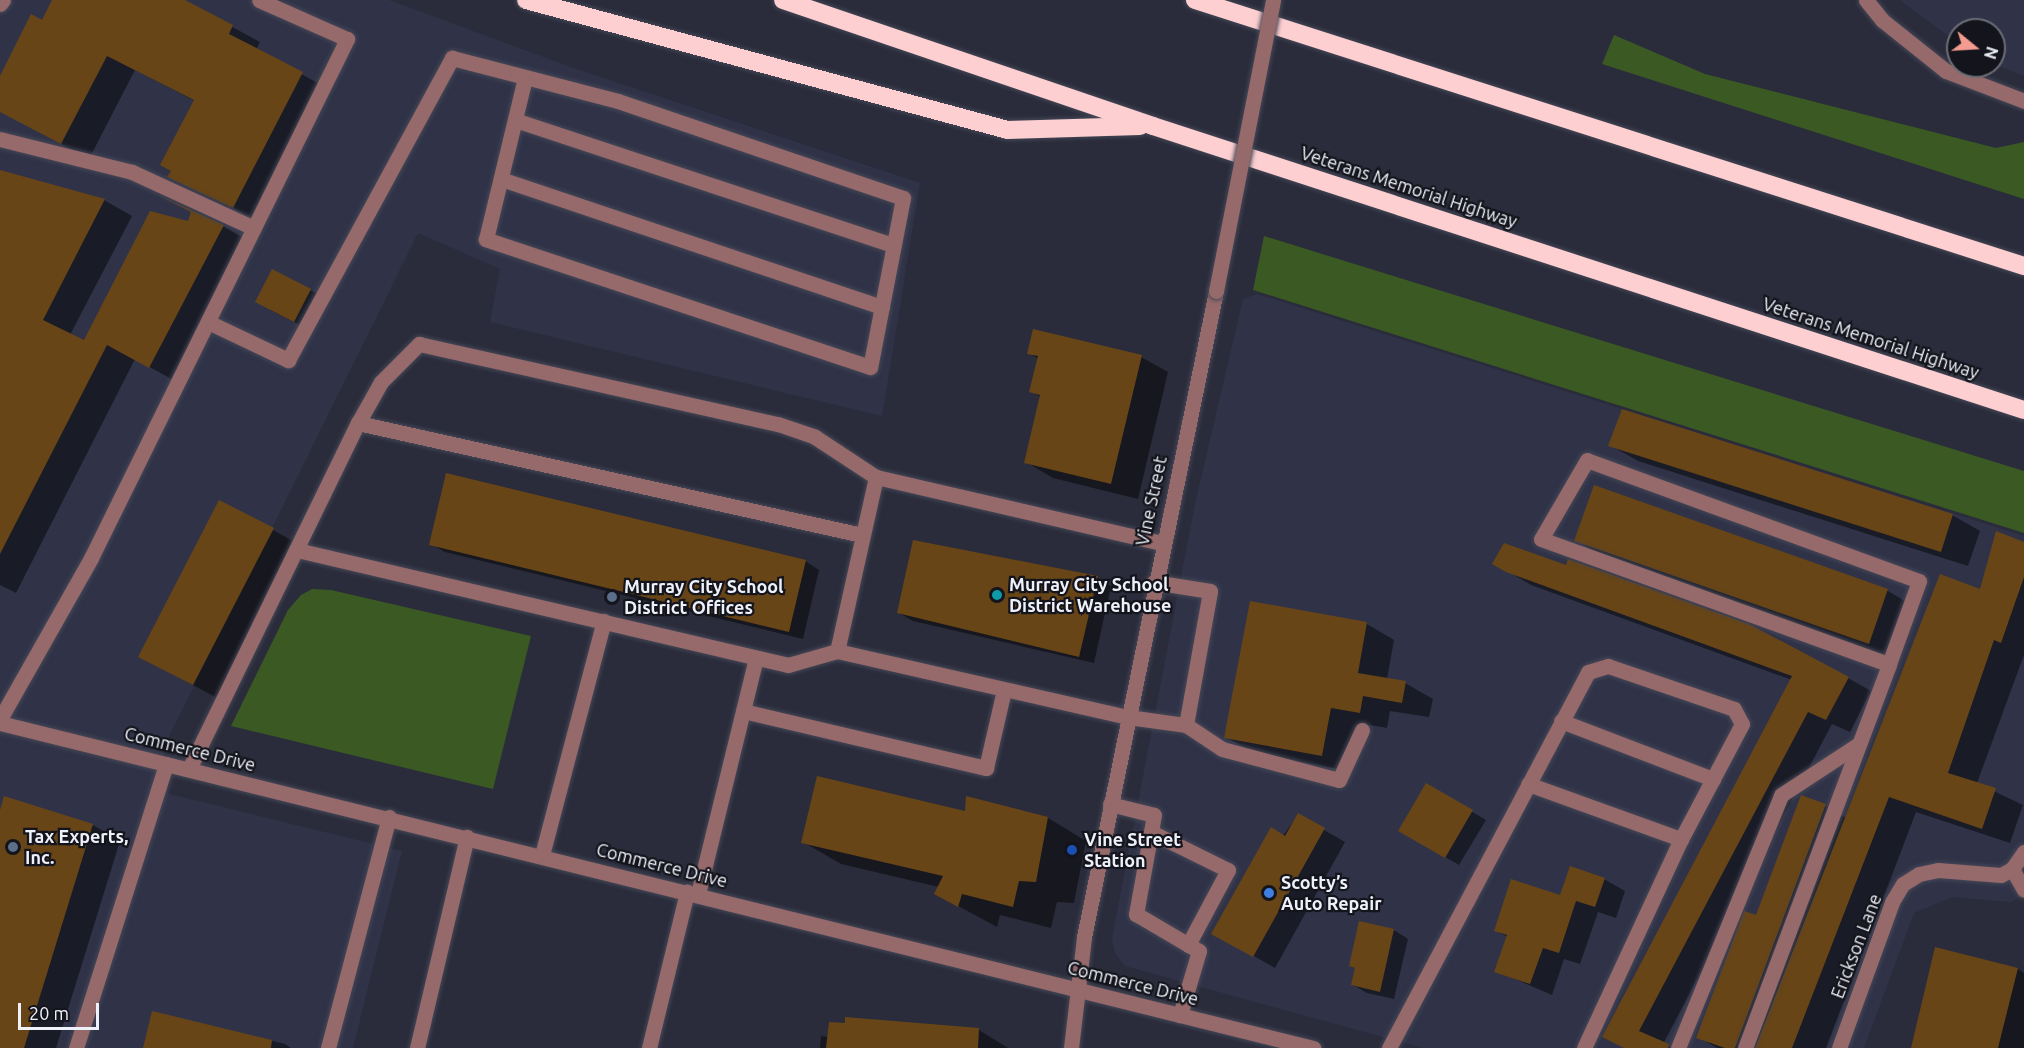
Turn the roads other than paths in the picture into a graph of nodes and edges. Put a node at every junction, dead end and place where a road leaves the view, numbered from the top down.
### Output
1 (3, 0) edge
2 (259, 0) edge
3 (526, 0) edge
4 (783, 0) edge
5 (1196, 0) edge
6 (1273, 0) edge
7 (1866, 0) edge
8 (0, 4) edge
9 (525, 78) junction
10 (2024, 101) edge
11 (515, 120) junction
12 (1153, 126) junction
13 (0, 139) edge
14 (501, 178) junction
15 (254, 228) junction
16 (894, 245) junction
17 (2024, 266) edge
18 (882, 307) junction
19 (208, 322) junction
20 (2024, 411) edge
21 (358, 423) junction
22 (876, 477) junction
23 (862, 535) junction
24 (1162, 543) junction
25 (297, 550) junction
26 (1154, 582) junction
27 (604, 621) junction
28 (837, 651) junction
29 (756, 658) junction
30 (1889, 664) junction
31 (1004, 690) junction
32 (742, 711) junction
33 (1128, 717) junction
34 (0, 721) edge
35 (1562, 722) junction
36 (1186, 725) junction
37 (1362, 730) dead end
38 (1859, 744) junction
39 (166, 764) junction
40 (189, 769) junction
41 (1713, 779) junction
42 (1528, 784) junction
43 (1110, 804) junction
44 (388, 817) junction
45 (1151, 832) junction
46 (467, 837) junction
47 (1682, 839) junction
48 (2024, 852) edge
49 (542, 855) junction
50 (2012, 869) junction
51 (2024, 890) edge
52 (693, 893) junction
53 (1188, 945) junction
54 (1077, 989) junction
55 (1180, 1015) junction
56 (76, 1048) edge
57 (328, 1048) edge
58 (417, 1048) edge
59 (649, 1048) edge
60 (1071, 1048) edge
61 (1313, 1048) edge
62 (1389, 1048) edge
63 (1584, 1048) edge
64 (1678, 1048) edge
65 (1745, 1048) edge
66 (1839, 1048) edge

1 - 8 street
2 - 15 street
3 - 12 highway
4 - 12 highway, Veterans Memorial Highway
5 - 17 highway
6 - 24 street, Vine Street, bridge
7 - 10 street
9 - 11 street
9 - 16 street
9 - 19 street
11 - 14 street
11 - 16 street
12 - 20 highway, Veterans Memorial Highway
13 - 15 street
14 - 18 street
14 - 18 street
15 - 19 street
16 - 18 street
19 - 34 street
21 - 22 street
21 - 23 street
21 - 25 street
22 - 23 street
22 - 24 street
23 - 28 street
24 - 26 street, Vine Street
25 - 27 street
25 - 40 street
26 - 33 street, Vine Street
26 - 36 street
27 - 29 street
27 - 49 street
28 - 29 street
28 - 31 street
29 - 32 street
30 - 30 street
30 - 38 street
31 - 32 street
31 - 33 street
32 - 52 street
33 - 36 street
33 - 43 street, Vine Street
34 - 39 street, Commerce Drive
35 - 41 street
35 - 41 street
35 - 42 street
36 - 37 street
38 - 64 street
38 - 65 street
39 - 40 street, Commerce Drive
39 - 56 street
40 - 44 street, Commerce Drive
41 - 47 street
42 - 47 street
42 - 62 street
43 - 45 street
43 - 54 street, Vine Street
44 - 46 street, Commerce Drive
44 - 57 street
45 - 53 street
45 - 53 street
46 - 49 street, Commerce Drive
46 - 58 street
47 - 63 street
48 - 50 street
49 - 52 street, Commerce Drive
50 - 51 street
50 - 66 street, Erickson Lane
52 - 54 street, Commerce Drive
52 - 59 street
53 - 55 street
54 - 55 street, Commerce Drive
54 - 60 street, Vine Street
55 - 61 street, Commerce Drive

